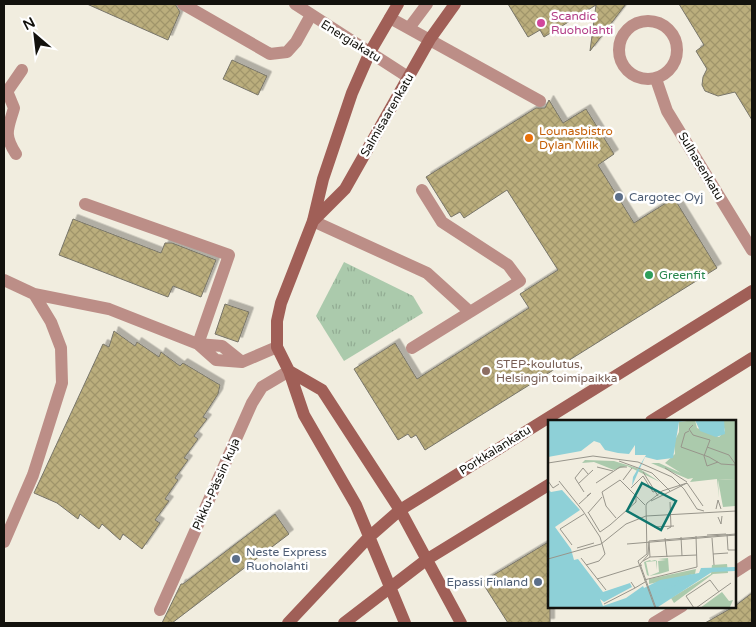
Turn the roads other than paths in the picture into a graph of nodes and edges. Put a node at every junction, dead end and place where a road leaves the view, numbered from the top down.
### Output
1 (183, 4) edge
2 (295, 4) edge
3 (398, 4) edge
4 (427, 4) edge
5 (455, 4) edge
6 (311, 15) junction
7 (390, 18) junction
8 (409, 28) junction
9 (430, 39) junction
10 (370, 52) junction
11 (22, 70) dead end
12 (408, 77) junction
13 (656, 79) junction
14 (5, 94) edge
15 (540, 101) dead end
16 (16, 154) dead end
17 (422, 190) dead end
18 (86, 204) dead end
19 (313, 221) junction
20 (752, 250) edge
21 (4, 280) edge
22 (752, 291) edge
23 (34, 294) junction
24 (470, 312) junction
25 (198, 344) junction
26 (277, 347) junction
27 (412, 348) dead end
28 (752, 358) edge
29 (289, 371) junction
30 (653, 420) edge
31 (548, 485) edge
32 (400, 510) junction
33 (368, 538) junction
34 (4, 542) edge
35 (426, 560) junction
36 (752, 561) edge
37 (736, 571) edge
38 (390, 587) junction
39 (680, 607) edge
40 (160, 610) dead end
41 (288, 623) edge
42 (344, 623) edge
43 (405, 623) edge
44 (461, 623) edge
45 (654, 623) edge

1 - 6 street
2 - 6 street, Energiakatu
3 - 7 main road, Salmisaarenkatu
4 - 8 street
5 - 9 main road, Salmisaarenkatu
6 - 10 street, Energiakatu
7 - 8 street
7 - 10 main road, Salmisaarenkatu
8 - 9 street
9 - 12 main road, Salmisaarenkatu
9 - 15 street
10 - 12 street, Energiakatu
10 - 19 main road, Salmisaarenkatu
11 - 14 street
12 - 19 main road, Salmisaarenkatu
13 - 13 street
13 - 20 street, Sulhasenkatu
14 - 16 street
17 - 24 street
18 - 25 street
19 - 24 street
19 - 26 main road, Salmisaarenkatu
21 - 23 street
22 - 32 main road, Porkkalankatu
23 - 25 street
23 - 34 street
24 - 27 street
25 - 26 street
26 - 29 main road, Salmisaarenkatu
28 - 30 main road
29 - 32 main road
29 - 33 main road, Salmisaarenkatu
29 - 40 street, Pikku-Pässin kuja
31 - 35 main road
32 - 33 main road, Porkkalankatu
32 - 35 main road
33 - 38 main road, Salmisaarenkatu
33 - 41 main road, Porkkalankatu
35 - 38 main road
35 - 44 main road
36 - 37 street
38 - 42 main road
38 - 43 main road, Salmisaarenkatu
39 - 45 street

